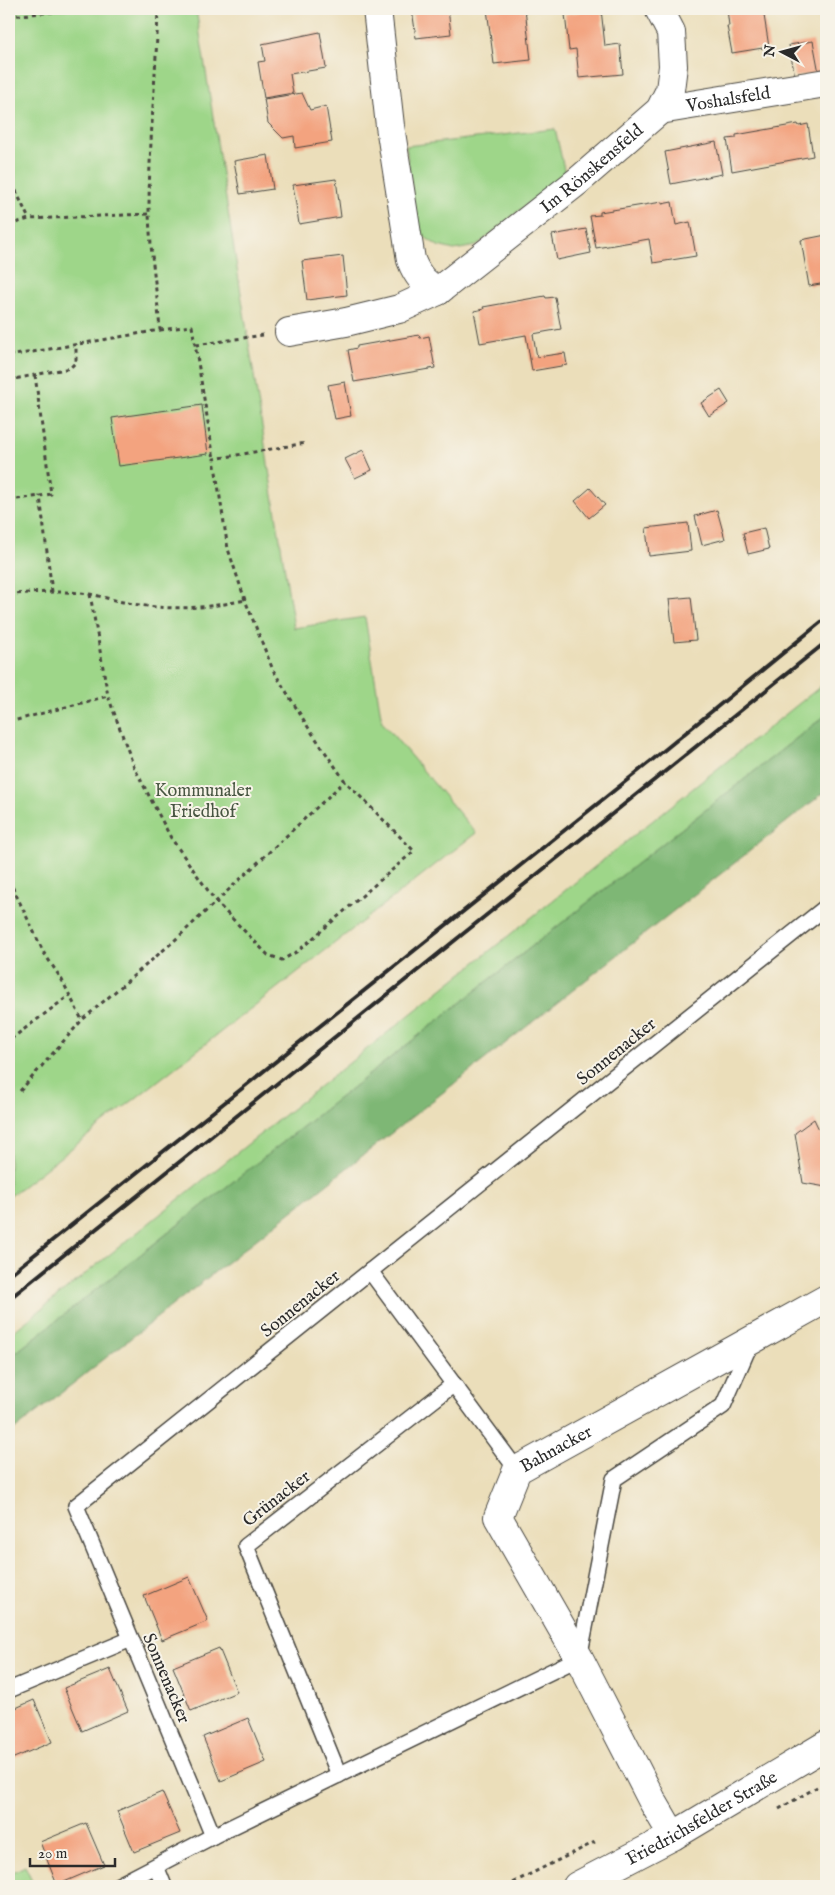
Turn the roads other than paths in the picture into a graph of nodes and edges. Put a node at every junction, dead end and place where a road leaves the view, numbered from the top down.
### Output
1 (378, 9) edge
2 (659, 9) edge
3 (826, 83) edge
4 (660, 110) junction
5 (438, 291) junction
6 (289, 332) road end
7 (826, 907) edge
8 (370, 1271) junction
9 (826, 1299) edge
10 (751, 1341) junction
11 (454, 1384) junction
12 (518, 1470) junction
13 (131, 1639) junction
14 (580, 1658) junction
15 (9, 1690) edge
16 (826, 1745) edge
17 (339, 1775) junction
18 (213, 1836) junction
19 (673, 1836) junction
20 (156, 1866) junction
21 (116, 1886) edge
22 (164, 1886) edge
23 (577, 1886) edge

1 - 5 street
2 - 4 street, Im Rönskensfeld
3 - 4 street, Voshalsfeld
4 - 5 street, Im Rönskensfeld
5 - 6 street, Im Rönskensfeld
7 - 8 lane, Sonnenacker
8 - 11 lane
8 - 13 lane, Sonnenacker
9 - 10 street, Bahnacker
10 - 12 street, Bahnacker
10 - 14 lane
11 - 12 lane
11 - 17 lane, Grünacker
12 - 14 street, Bahnacker
13 - 15 lane
13 - 18 lane, Sonnenacker
14 - 17 lane
14 - 19 street, Bahnacker
16 - 19 street, Friedrichsfelder Straße
17 - 18 lane
18 - 20 lane
19 - 23 street, Friedrichsfelder Straße
20 - 21 lane
20 - 22 lane

